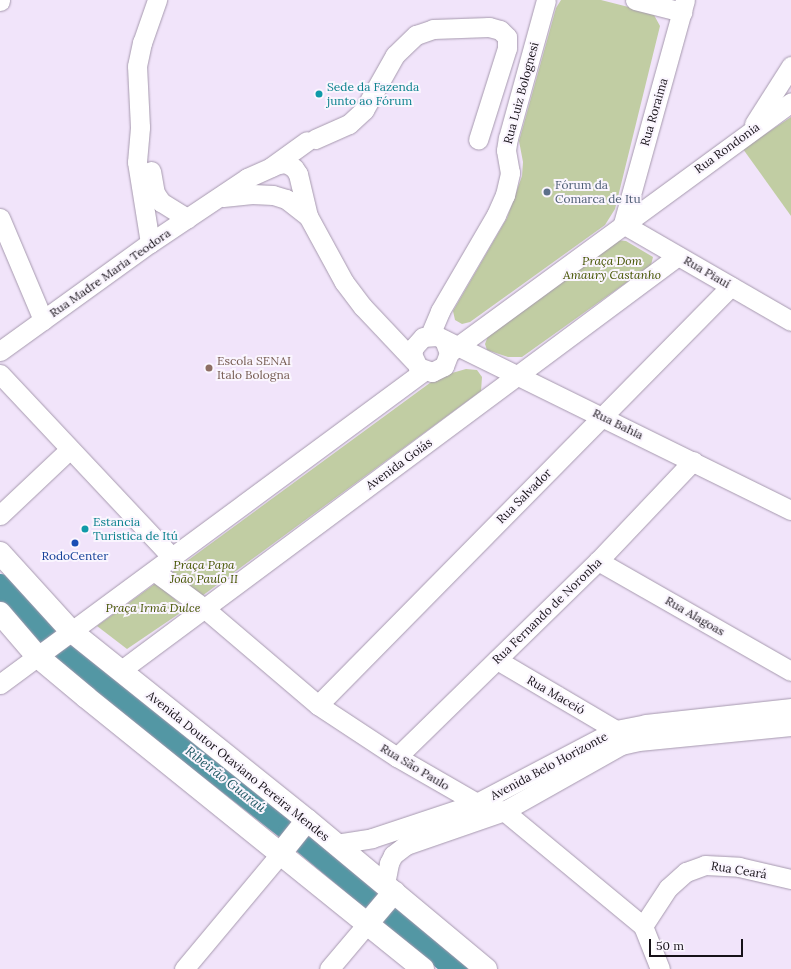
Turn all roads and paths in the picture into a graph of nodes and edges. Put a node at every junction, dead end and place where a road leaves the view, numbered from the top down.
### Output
1 (157, 0) edge
2 (546, 0) edge
3 (635, 0) edge
4 (683, 6) edge
5 (791, 66) edge
6 (791, 102) edge
7 (140, 127) junction
8 (748, 134) junction
9 (478, 140) dead end
10 (270, 168) junction
11 (637, 170) junction
12 (300, 184) junction
13 (663, 194) junction
14 (222, 197) junction
15 (279, 197) junction
16 (308, 216) junction
17 (0, 218) edge
18 (187, 218) junction
19 (623, 224) junction
20 (150, 243) junction
21 (678, 256) junction
22 (731, 286) junction
23 (43, 320) junction
24 (791, 321) edge
25 (387, 331) junction
26 (440, 341) junction
27 (0, 351) edge
28 (419, 366) junction
29 (0, 374) edge
30 (519, 376) junction
31 (602, 417) junction
32 (70, 449) junction
33 (692, 461) junction
34 (791, 510) edge
35 (0, 515) edge
36 (0, 553) edge
37 (173, 558) junction
38 (598, 561) junction
39 (154, 571) junction
40 (204, 608) junction
41 (0, 613) edge
42 (66, 635) junction
43 (41, 653) junction
44 (497, 660) junction
45 (120, 671) junction
46 (791, 671) edge
47 (0, 684) edge
48 (318, 705) junction
49 (791, 708) edge
50 (791, 726) edge
51 (629, 732) junction
52 (602, 745) junction
53 (397, 757) junction
54 (477, 804) junction
55 (504, 812) junction
56 (293, 837) junction
57 (336, 844) junction
58 (791, 879) edge
59 (382, 903) junction
60 (643, 926) junction
61 (184, 969) edge
62 (330, 969) edge
63 (424, 969) edge
64 (486, 969) edge
65 (660, 969) edge

1 - 7 street
2 - 26 street, Rua Luiz Bolognesi
3 - 4 street
4 - 11 street, Rua Roraima
5 - 8 street
6 - 8 street, Rua Rondonia
7 - 18 street
7 - 20 street
8 - 13 street, Rua Rondonia
9 - 10 street
10 - 12 street, Rua Madre Maria Teodora
10 - 14 street, Rua Madre Maria Teodora
10 - 15 street
11 - 13 street
11 - 19 street, Rua Roraima
12 - 15 street
12 - 16 street, Rua Madre Maria Teodora
13 - 19 street
14 - 15 street, Rua Madre Maria Teodora
14 - 18 street, Rua Madre Maria Teodora
15 - 16 street
16 - 25 street
17 - 23 street
18 - 20 street, Rua Madre Maria Teodora
19 - 21 street, Rua Piauí
19 - 26 street
20 - 23 street, Rua Madre Maria Teodora
21 - 22 street, Rua Piauí
21 - 30 street, Avenida Goiás
22 - 24 street, Rua Piauí
22 - 31 street, Rua Salvador
23 - 27 street, Rua Madre Maria Teodora
25 - 26 street
25 - 28 street
26 - 28 street
26 - 28 street
26 - 30 street, Rua Bahia
28 - 37 street
29 - 32 street
30 - 31 street, Rua Bahia
30 - 40 street, Avenida Goiás
31 - 33 street, Rua Bahia
31 - 48 street, Rua Salvador
32 - 35 street
32 - 37 street
33 - 34 street, Rua Bahia
33 - 38 street, Rua Fernando de Noronha
36 - 42 main road, Avenida Doutor Otaviano Pereira Mendes
37 - 39 street
38 - 44 street, Rua Fernando de Noronha
38 - 46 street, Rua Alagoas
39 - 40 street, Rua São Paulo
39 - 42 street
40 - 45 street, Avenida Goiás
40 - 48 street, Rua São Paulo
41 - 43 main road, Avenida Doutor Otaviano Pereira Mendes
42 - 43 street
42 - 45 main road, Avenida Doutor Otaviano Pereira Mendes
43 - 47 street
43 - 56 main road, Avenida Doutor Otaviano Pereira Mendes
44 - 51 street, Rua Maceió
44 - 53 street, Rua Fernando de Noronha
45 - 56 main road, Avenida Doutor Otaviano Pereira Mendes
48 - 53 street, Rua São Paulo
49 - 51 street, Avenida Belo Horizonte
50 - 51 street, Avenida Belo Horizonte
51 - 52 street, Avenida Belo Horizonte
52 - 54 street, Avenida Belo Horizonte
52 - 55 street, Avenida Belo Horizonte
53 - 54 street, Rua São Paulo
54 - 55 street, Rua São Paulo
54 - 57 street, Avenida Belo Horizonte
55 - 59 street, Avenida Belo Horizonte
55 - 60 street, Rua São Paulo
56 - 57 main road, Avenida Doutor Otaviano Pereira Mendes
56 - 59 main road, Avenida Doutor Otaviano Pereira Mendes
56 - 61 street
57 - 59 main road, Avenida Doutor Otaviano Pereira Mendes
58 - 60 street, Rua Ceará
59 - 62 street
59 - 63 main road, Avenida Doutor Otaviano Pereira Mendes
59 - 64 main road, Avenida Doutor Otaviano Pereira Mendes
60 - 65 street, Rua São Paulo

